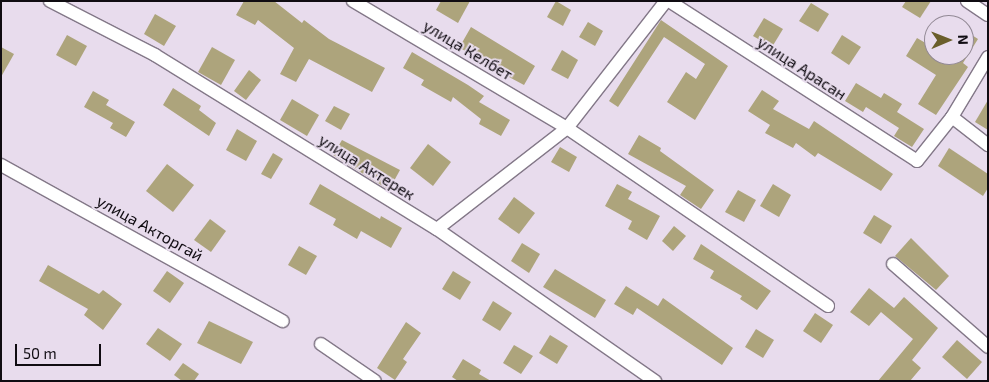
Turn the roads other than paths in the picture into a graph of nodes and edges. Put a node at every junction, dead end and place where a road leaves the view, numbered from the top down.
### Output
1 (50, 1) edge
2 (353, 1) edge
3 (667, 1) edge
4 (967, 1) edge
5 (988, 15) edge
6 (988, 57) edge
7 (952, 117) junction
8 (567, 128) junction
9 (988, 145) edge
10 (1, 165) edge
11 (437, 229) junction
12 (893, 264) dead end
13 (828, 306) dead end
14 (284, 321) dead end
15 (321, 344) dead end
16 (988, 347) edge
17 (375, 381) edge
18 (655, 381) edge

1 - 11 street, улица Актерек
2 - 8 street, улица Келбет
3 - 7 street, улица Арасан
3 - 8 street
4 - 5 street
6 - 7 street
7 - 9 street
8 - 11 street
8 - 13 street, улица Келбет
10 - 14 street, улица Акторгай
11 - 18 street, улица Актерек
12 - 16 street
15 - 17 street

